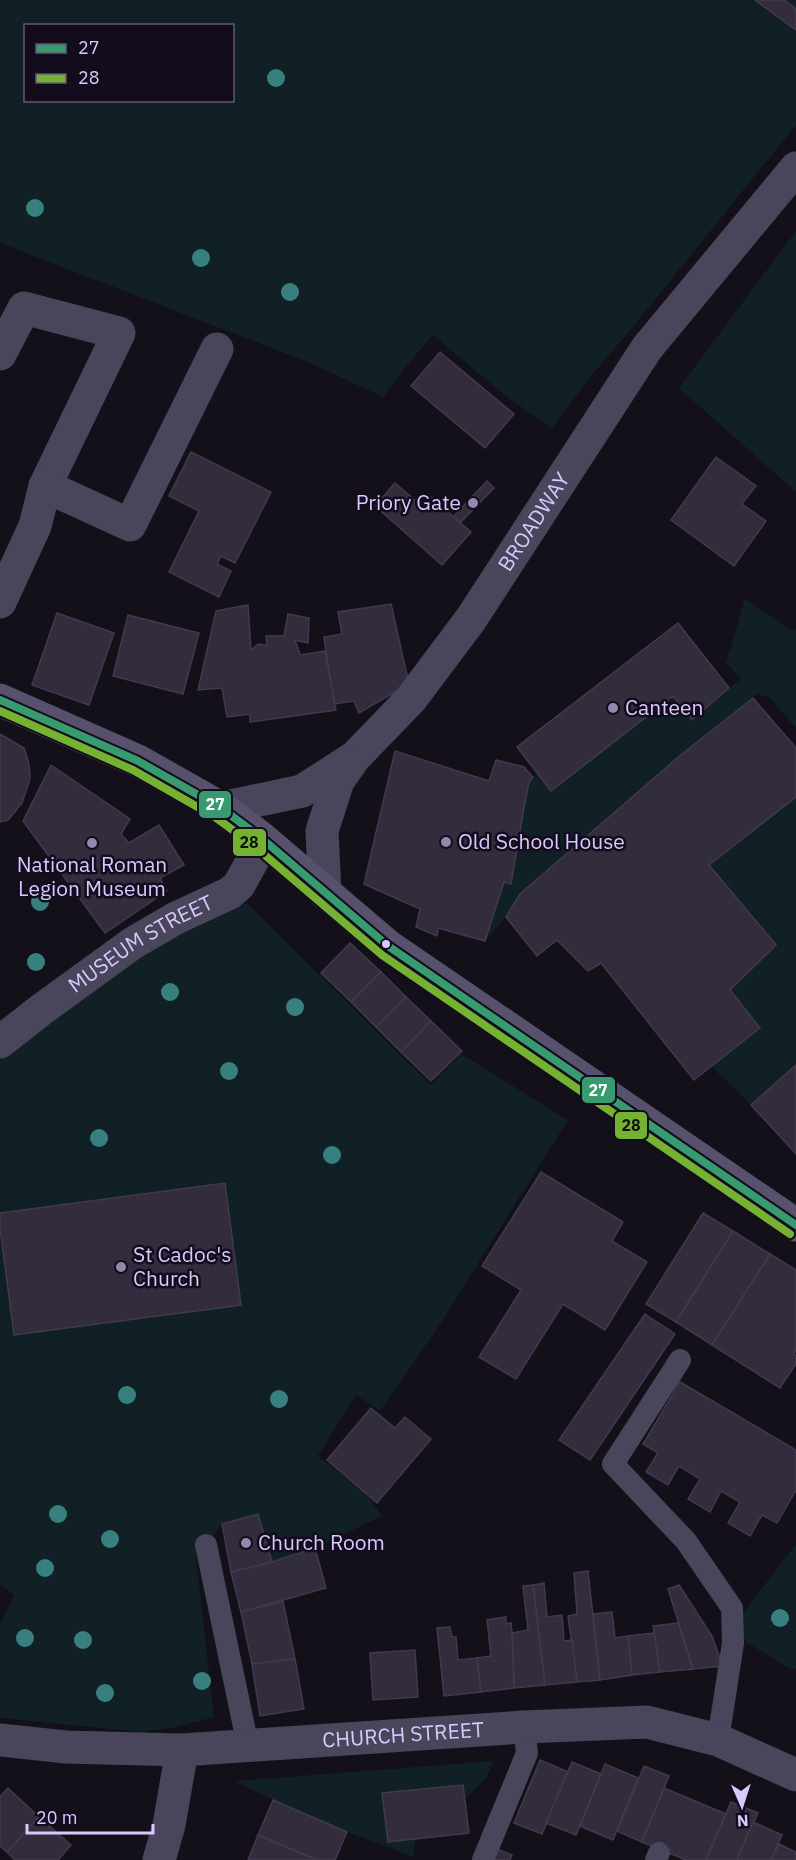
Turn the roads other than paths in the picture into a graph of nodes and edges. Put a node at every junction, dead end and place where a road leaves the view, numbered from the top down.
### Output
1 (796, 168) edge
2 (218, 349) dead end
3 (0, 354) edge
4 (45, 486) junction
5 (0, 602) edge
6 (0, 700) edge
7 (355, 757) junction
8 (221, 808) junction
9 (253, 832) junction
10 (325, 893) junction
11 (0, 1042) edge
12 (796, 1225) edge
13 (680, 1360) dead end
14 (206, 1545) dead end
15 (524, 1727) junction
16 (0, 1740) edge
17 (718, 1740) junction
18 (248, 1746) junction
19 (182, 1750) junction
20 (796, 1775) edge
21 (159, 1860) edge
22 (483, 1860) edge

1 - 7 street, BROADWAY
2 - 4 street
3 - 4 street
4 - 5 street
6 - 8 main road
7 - 8 street, BROADWAY
7 - 10 street
8 - 9 main road
9 - 10 main road
9 - 11 street, MUSEUM STREET
10 - 12 main road
13 - 17 lane
14 - 18 lane
15 - 17 street, CHURCH STREET
15 - 18 street, CHURCH STREET
15 - 22 lane
16 - 19 street, CHURCH STREET
17 - 20 street, CHURCH STREET
18 - 19 street, CHURCH STREET
19 - 21 street

